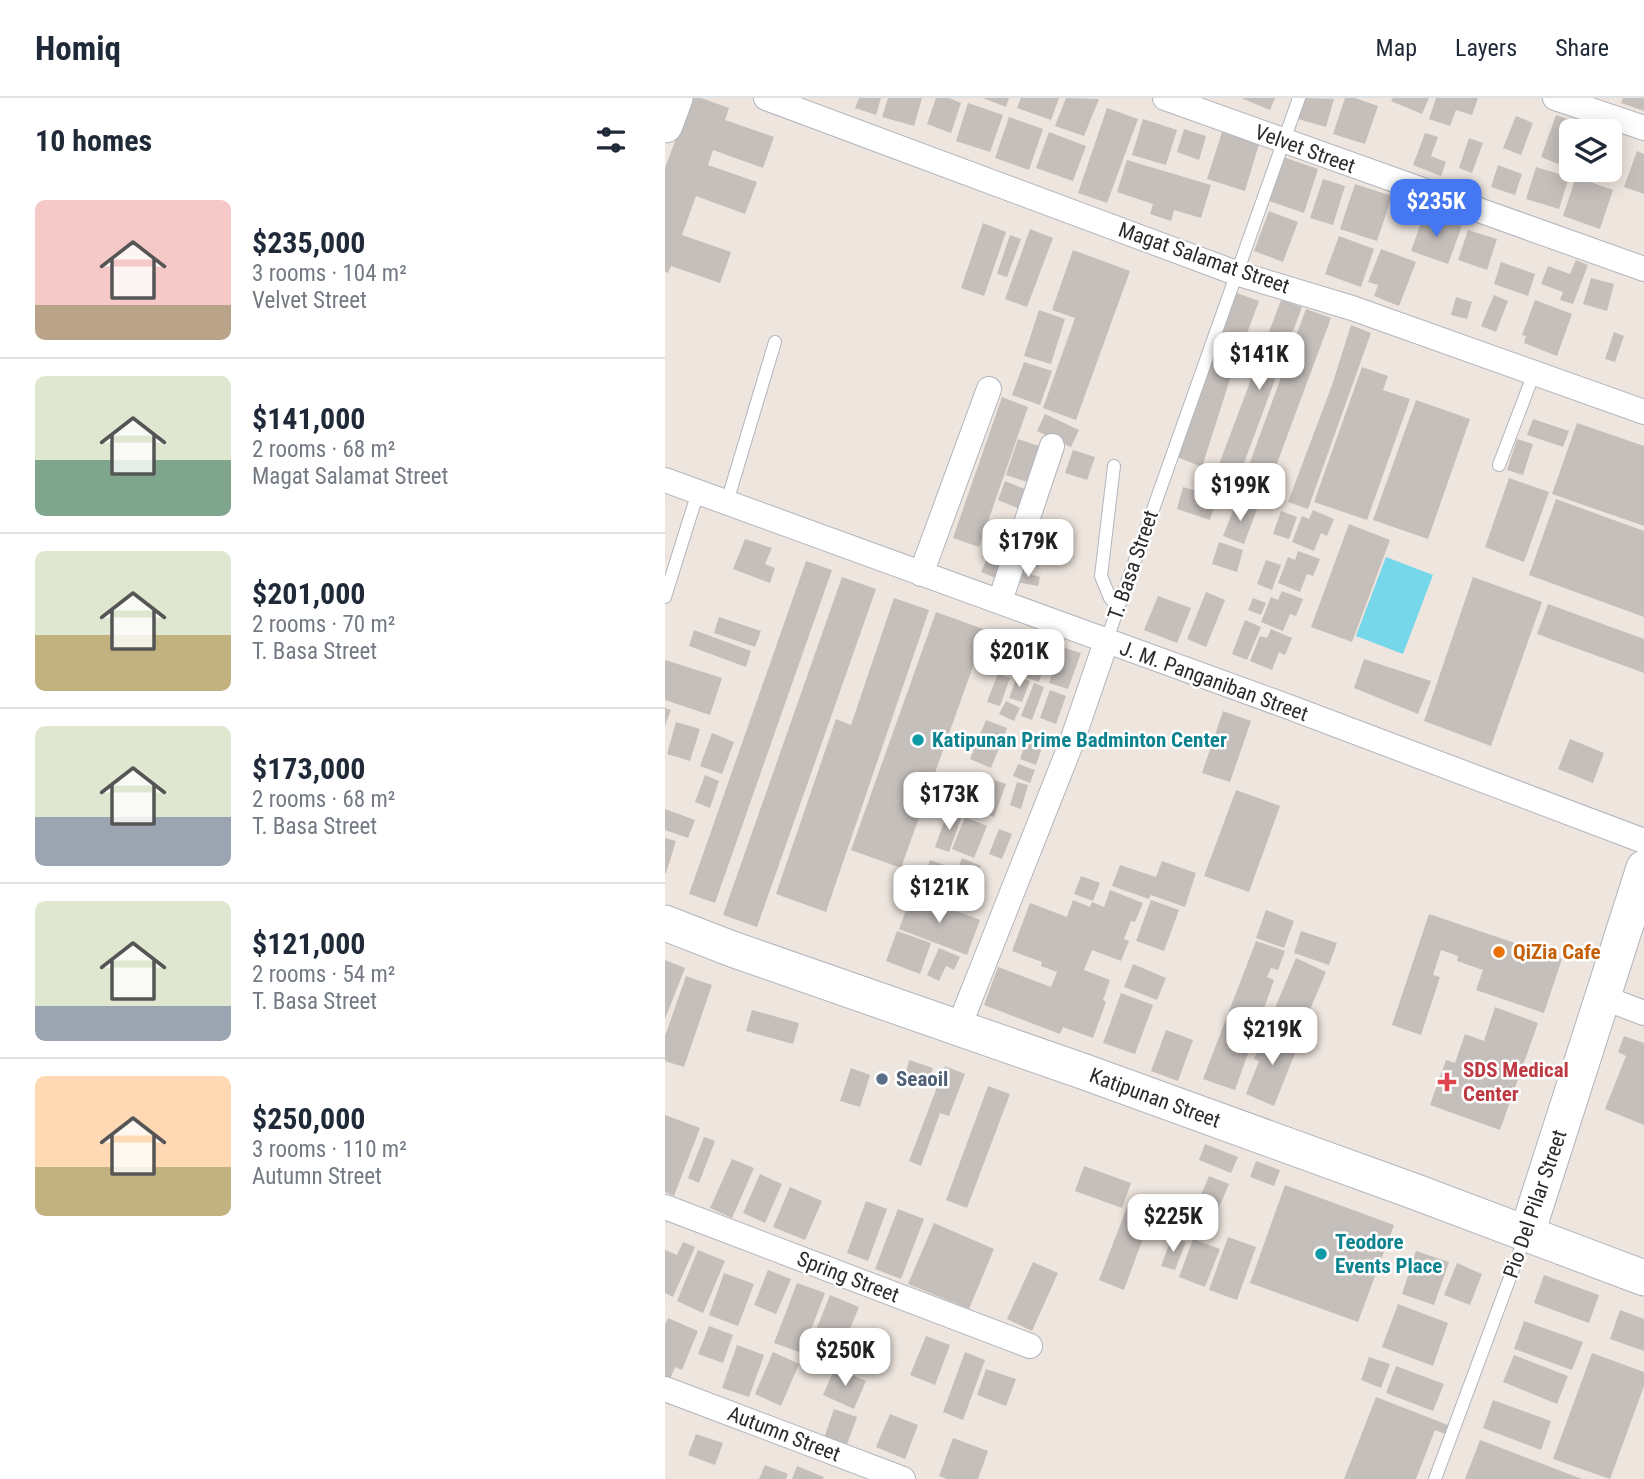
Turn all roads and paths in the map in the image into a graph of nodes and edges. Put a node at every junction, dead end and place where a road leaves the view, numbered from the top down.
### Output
1 (675, 98) edge
2 (765, 98) edge
3 (1165, 98) edge
4 (1299, 98) edge
5 (1555, 98) edge
6 (665, 125) edge
7 (1644, 128) edge
8 (1284, 141) junction
9 (1644, 270) edge
10 (1236, 273) junction
11 (775, 342) dead end
12 (1534, 373) junction
13 (989, 389) dead end
14 (1644, 412) edge
15 (1052, 446) dead end
16 (1499, 464) dead end
17 (1114, 466) dead end
18 (665, 480) edge
19 (698, 492) junction
20 (727, 502) junction
21 (921, 574) junction
22 (665, 597) edge
23 (1000, 601) junction
24 (1118, 607) junction
25 (1106, 642) junction
26 (1644, 841) edge
27 (1644, 868) edge
28 (665, 923) edge
29 (1602, 998) junction
30 (1644, 1013) edge
31 (958, 1028) junction
32 (665, 1207) edge
33 (1527, 1233) junction
34 (1644, 1278) edge
35 (1030, 1346) dead end
36 (665, 1389) edge
37 (903, 1479) edge
38 (1435, 1479) edge

1 - 6 street
2 - 10 street, Magat Salamat Street
3 - 8 street, Velvet Street
4 - 8 lane, T. Basa Street
5 - 7 street
8 - 9 street, Velvet Street
8 - 10 lane, T. Basa Street
10 - 12 street, Magat Salamat Street
10 - 24 lane, T. Basa Street
11 - 20 lane
12 - 14 street, Magat Salamat Street
12 - 16 lane
13 - 21 street
15 - 23 street
17 - 24 lane
18 - 19 street, J. M. Panganiban Street
19 - 20 street, J. M. Panganiban Street
19 - 22 lane
20 - 21 street, J. M. Panganiban Street
21 - 23 street, J. M. Panganiban Street
23 - 25 street, J. M. Panganiban Street
24 - 25 lane, T. Basa Street
25 - 26 street, J. M. Panganiban Street
25 - 31 street, T. Basa Street
27 - 29 street, Pio Del Pilar Street
28 - 31 street, Katipunan Street
29 - 30 street
29 - 33 street, Pio Del Pilar Street
31 - 33 street, Katipunan Street
32 - 35 street, Spring Street
33 - 34 street, Katipunan Street
33 - 38 lane, Pio Del Pilar Street
36 - 37 street, Autumn Street

